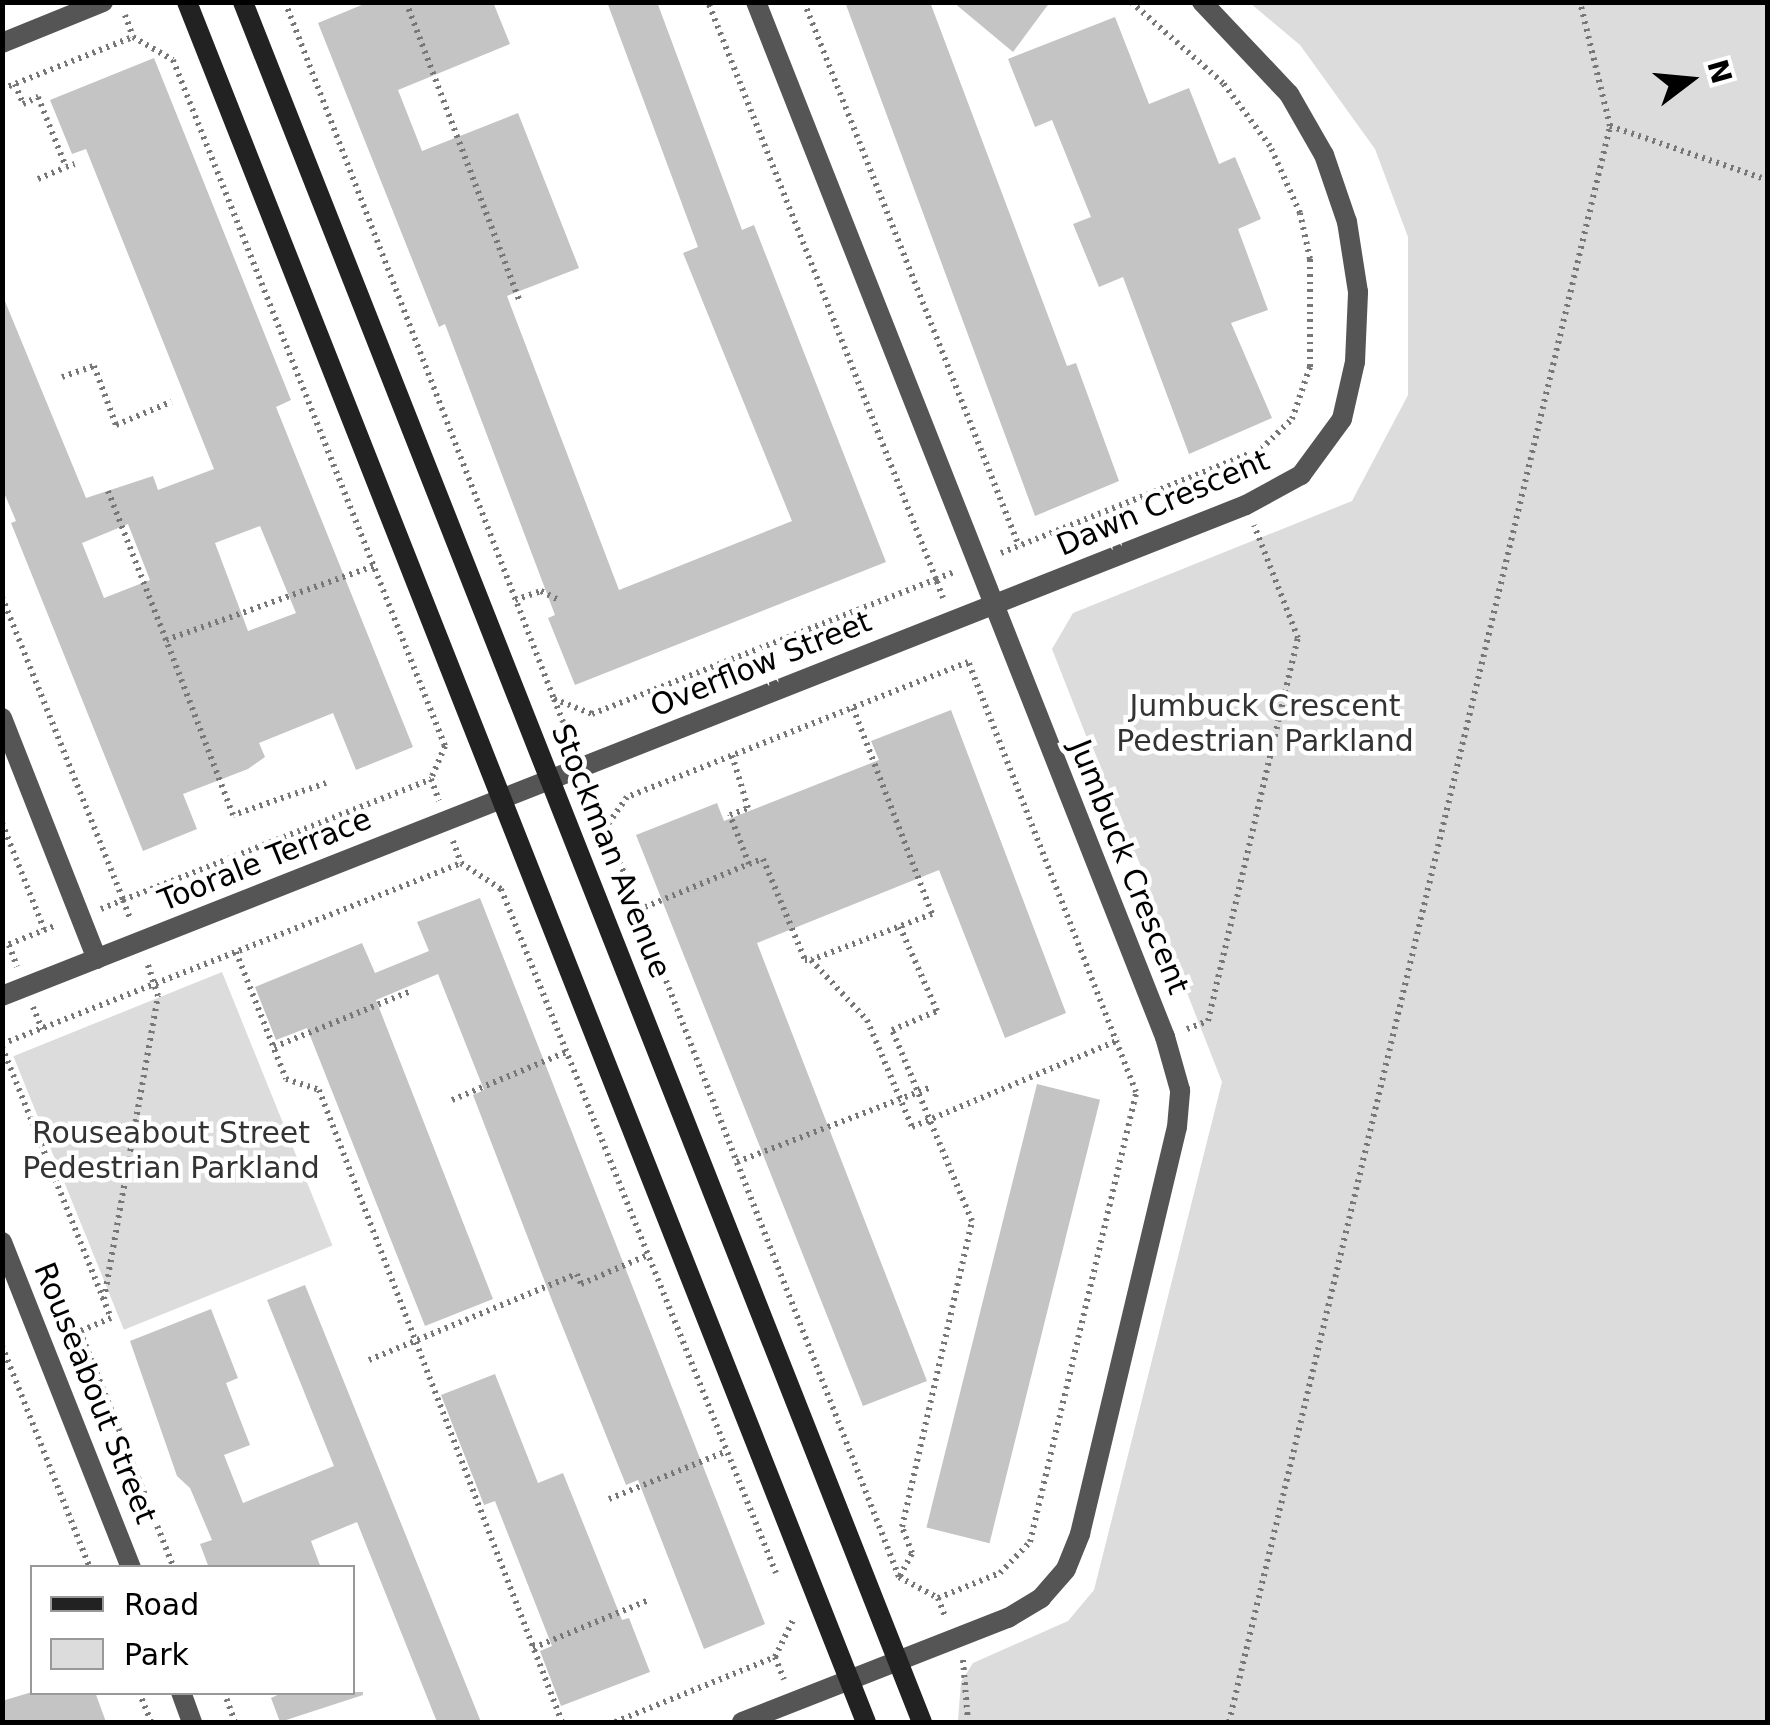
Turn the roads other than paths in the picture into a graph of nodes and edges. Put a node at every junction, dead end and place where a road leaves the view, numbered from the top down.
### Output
1 (103, 2) edge
2 (186, 2) edge
3 (243, 2) edge
4 (756, 2) edge
5 (1202, 2) edge
6 (2, 43) edge
7 (994, 605) junction
8 (2, 718) edge
9 (550, 780) junction
10 (501, 799) junction
11 (97, 959) junction
12 (2, 996) edge
13 (2, 1242) edge
14 (130, 1565) edge
15 (898, 1661) junction
16 (849, 1680) junction
17 (181, 1695) edge
18 (192, 1722) edge
19 (742, 1722) edge
20 (866, 1722) edge
21 (922, 1722) edge

1 - 6 street
2 - 10 street
3 - 9 street, Stockman Avenue
4 - 7 street, Jumbuck Crescent
5 - 7 street, Dawn Crescent
7 - 9 street, Overflow Street
7 - 15 street, Jumbuck Crescent
8 - 11 street
9 - 10 street, Toorale Terrace
9 - 15 street, Stockman Avenue
10 - 11 street, Toorale Terrace
10 - 16 street
11 - 12 street, Toorale Terrace
13 - 14 street, Rouseabout Street
15 - 16 street, Jumbuck Crescent
15 - 21 street, Stockman Avenue
16 - 19 street
16 - 20 street
17 - 18 street

